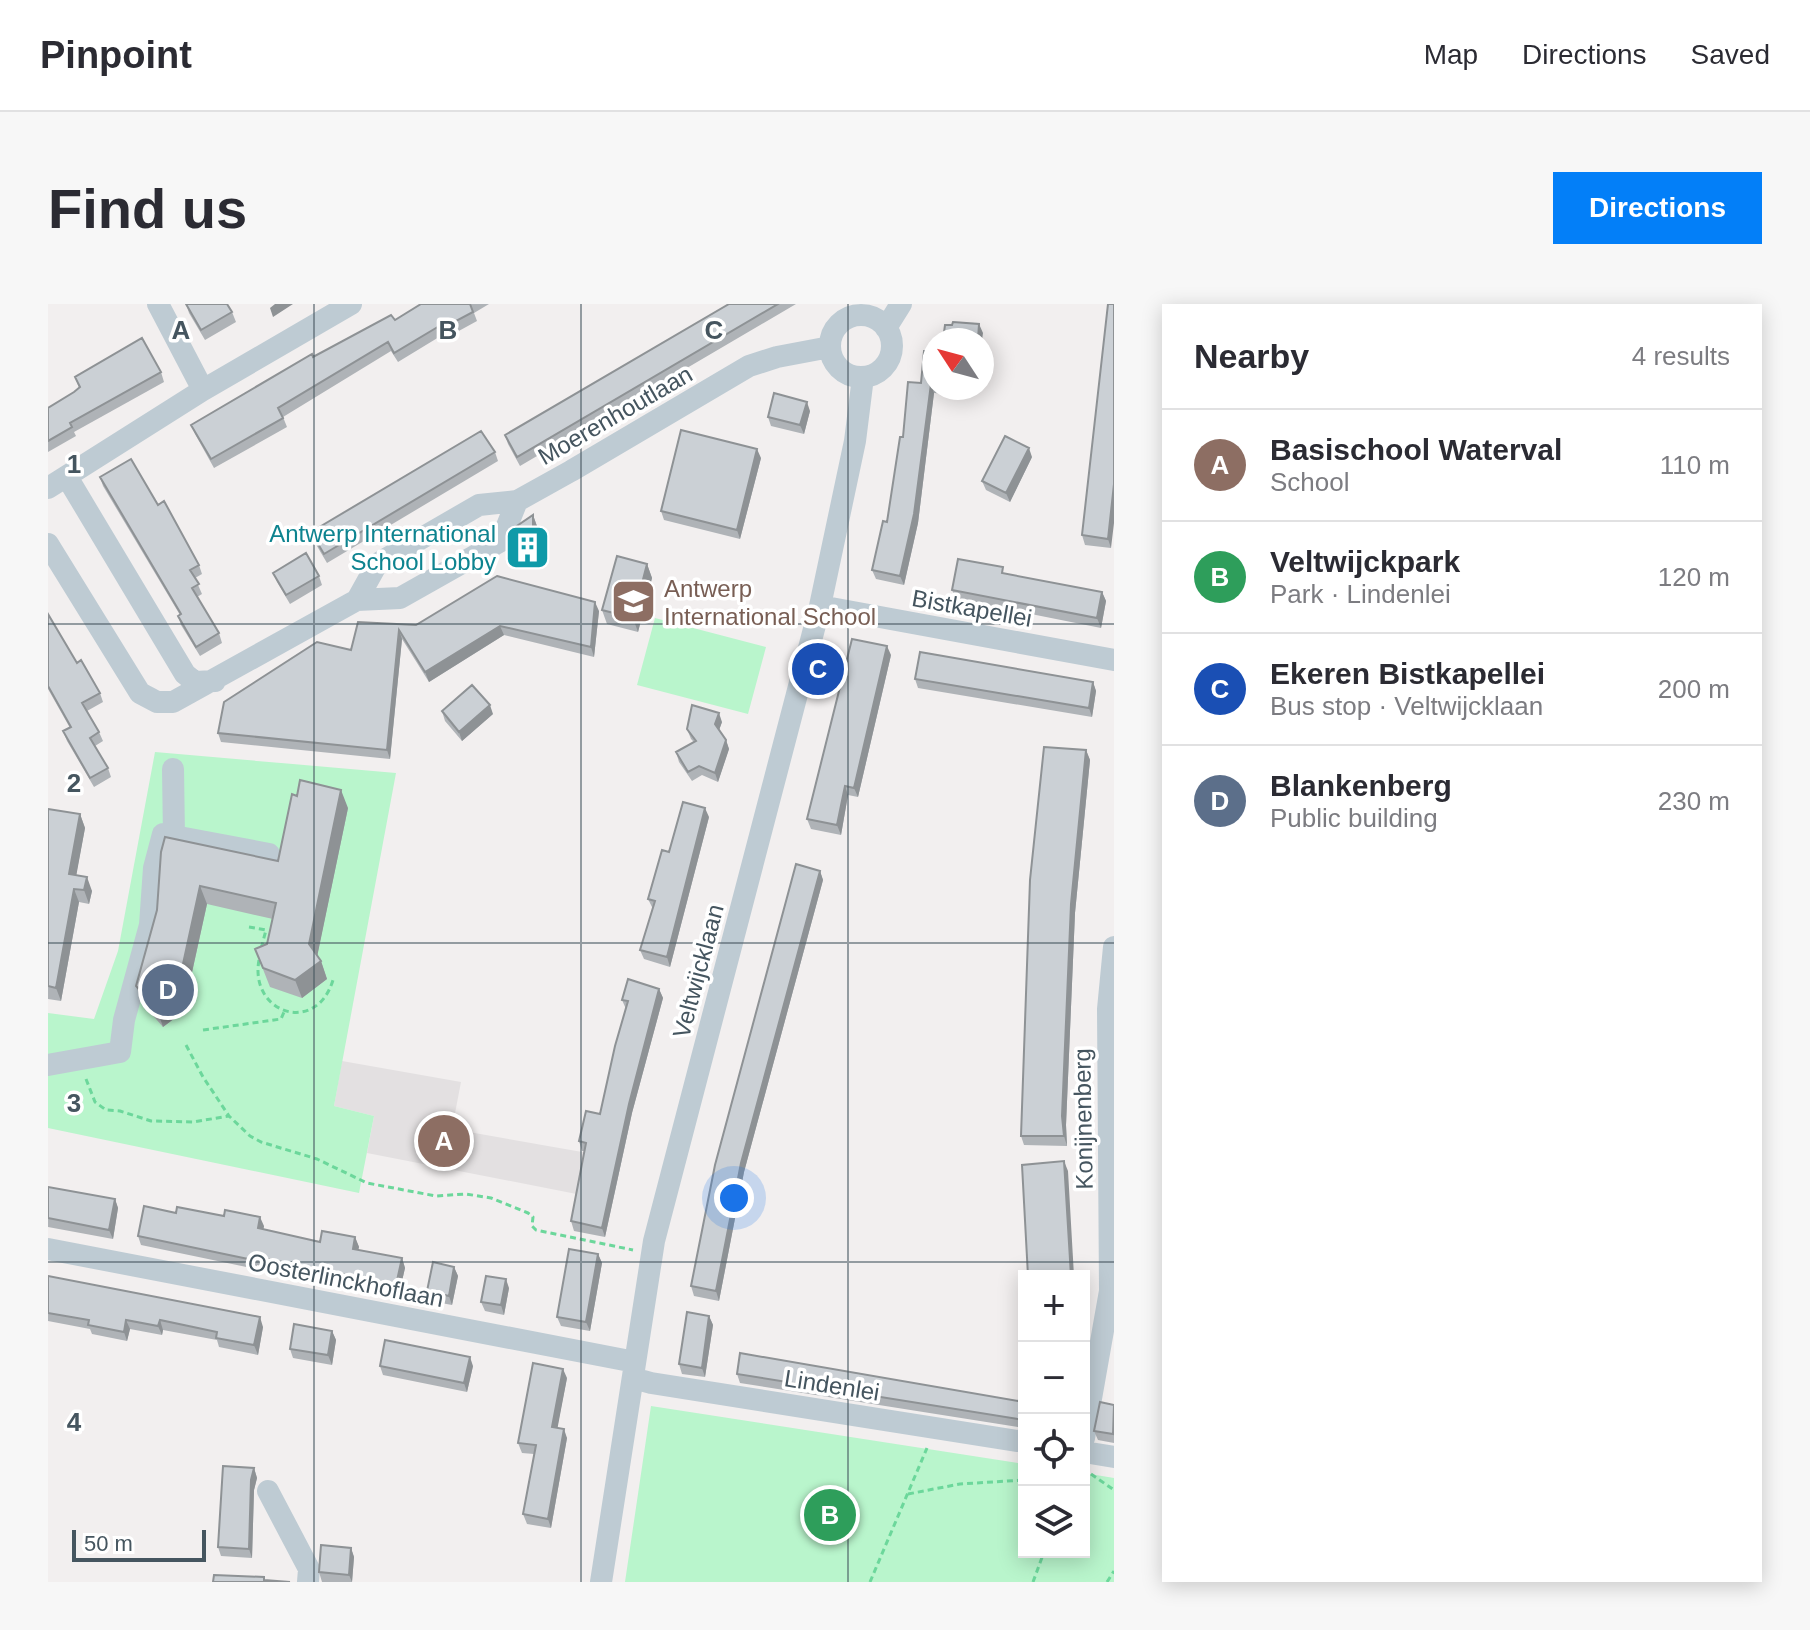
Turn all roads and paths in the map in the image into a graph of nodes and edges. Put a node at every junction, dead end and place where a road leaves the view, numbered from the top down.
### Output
1 (158, 304) edge
2 (351, 304) edge
3 (901, 304) edge
4 (867, 314) edge
5 (830, 347) junction
6 (863, 377) junction
7 (203, 390) junction
8 (57, 482) edge
9 (517, 501) junction
10 (48, 544) edge
11 (357, 600) junction
12 (820, 606) junction
13 (1114, 660) edge
14 (215, 681) junction
15 (173, 769) dead end
16 (174, 837) junction
17 (269, 854) dead end
18 (249, 927) dead end
19 (1114, 947) edge
20 (333, 980) dead end
21 (284, 1012) junction
22 (203, 1030) dead end
23 (186, 1045) dead end
24 (81, 1059) junction
25 (48, 1065) edge
26 (1112, 1107) edge
27 (229, 1116) junction
28 (48, 1249) edge
29 (652, 1253) junction
30 (1112, 1283) edge
31 (634, 1370) junction
32 (1088, 1414) edge
33 (937, 1427) junction
34 (1018, 1441) edge
35 (1090, 1453) edge
36 (1114, 1457) edge
37 (1090, 1473) edge
38 (1018, 1480) edge
39 (1114, 1490) edge
40 (268, 1491) dead end
41 (908, 1494) junction
42 (1042, 1558) edge
43 (1114, 1571) edge
44 (308, 1582) edge
45 (601, 1582) edge
46 (870, 1582) edge
47 (1033, 1582) edge
48 (1107, 1582) edge

1 - 7 street
2 - 7 street
3 - 4 street
4 - 5 street
4 - 6 street
5 - 6 street
5 - 9 street, Moerenhoutlaan
6 - 12 street, Veltwijcklaan
7 - 8 street
8 - 14 street
9 - 11 street, Moerenhoutlaan
9 - 11 street
10 - 14 street
11 - 14 street
12 - 13 street, Bistkapellei
12 - 29 street, Veltwijcklaan
15 - 16 street
16 - 17 street
16 - 24 street
18 - 21 path
19 - 26 street, Konijnenberg
20 - 21 path
21 - 22 path
23 - 27 path
24 - 25 street
24 - 27 path
26 - 30 street, Konijnenberg
27 - 29 path
28 - 31 street, Oosterlinckhoflaan
29 - 31 street, Veltwijcklaan
30 - 32 street, Konijnenberg
31 - 33 street, Lindenlei
31 - 45 street, Veltwijcklaan
33 - 34 street, Lindenlei
33 - 41 path
35 - 36 street
37 - 39 path
38 - 41 path
40 - 44 street
41 - 46 path
42 - 47 path
43 - 48 path

